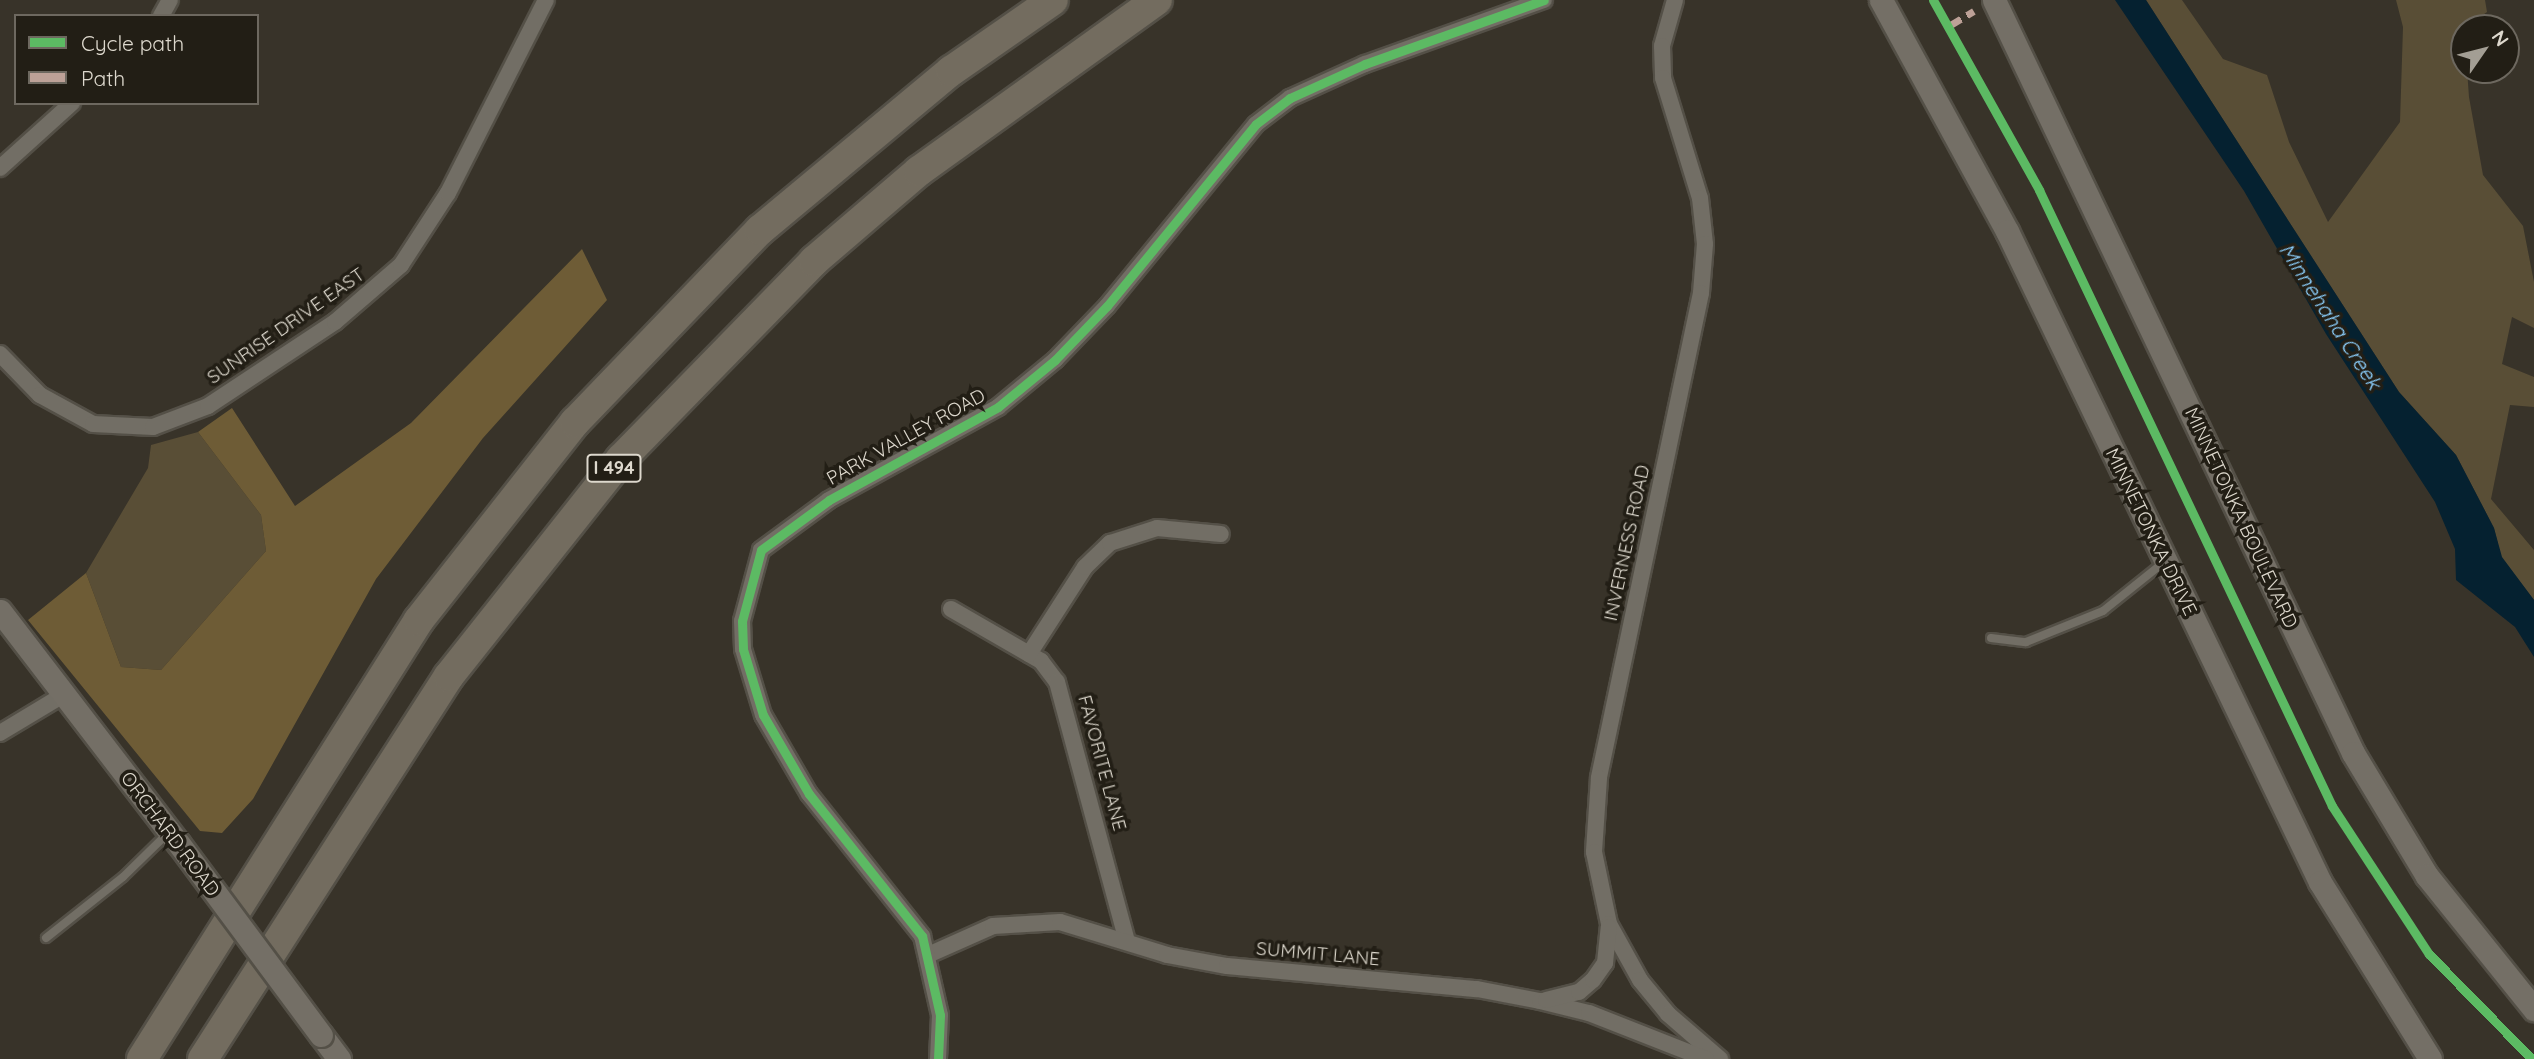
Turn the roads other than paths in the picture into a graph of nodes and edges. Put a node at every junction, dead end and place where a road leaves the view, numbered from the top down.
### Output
1 (546, 0) edge
2 (1053, 0) edge
3 (1157, 0) edge
4 (1544, 0) edge
5 (1675, 0) edge
6 (1881, 0) edge
7 (1994, 0) edge
8 (70, 105) edge
9 (0, 168) edge
10 (0, 354) edge
11 (1221, 534) dead end
12 (2165, 561) junction
13 (951, 610) dead end
14 (0, 611) edge
15 (1991, 638) dead end
16 (1029, 654) junction
17 (63, 695) junction
18 (0, 733) edge
19 (174, 838) junction
20 (1609, 923) junction
21 (46, 938) dead end
22 (1127, 941) junction
23 (928, 955) junction
24 (1540, 1001) junction
25 (2534, 1009) edge
26 (142, 1059) edge
27 (203, 1059) edge
28 (339, 1059) edge
29 (938, 1059) edge
30 (1706, 1059) edge
31 (1720, 1059) edge
32 (2430, 1059) edge

1 - 10 street, SUNRISE DRIVE EAST
2 - 26 highway
3 - 27 highway, I 494
4 - 23 street, PARK VALLEY ROAD
5 - 20 street, INVERNESS ROAD
6 - 12 street, MINNETONKA DRIVE
7 - 25 street, MINNETONKA BOULEVARD
8 - 9 street
11 - 16 street
12 - 15 lane
12 - 32 street, MINNETONKA DRIVE
13 - 16 street, FAVORITE LANE
14 - 17 street, ORCHARD ROAD
16 - 22 street, FAVORITE LANE
17 - 18 street
17 - 19 street, ORCHARD ROAD
19 - 21 lane
19 - 28 street, ORCHARD ROAD, bridge
20 - 24 street
20 - 31 street, INVERNESS ROAD
22 - 23 street, SUMMIT LANE
22 - 24 street, SUMMIT LANE
23 - 29 street, PARK VALLEY ROAD
24 - 30 street, SUMMIT LANE

